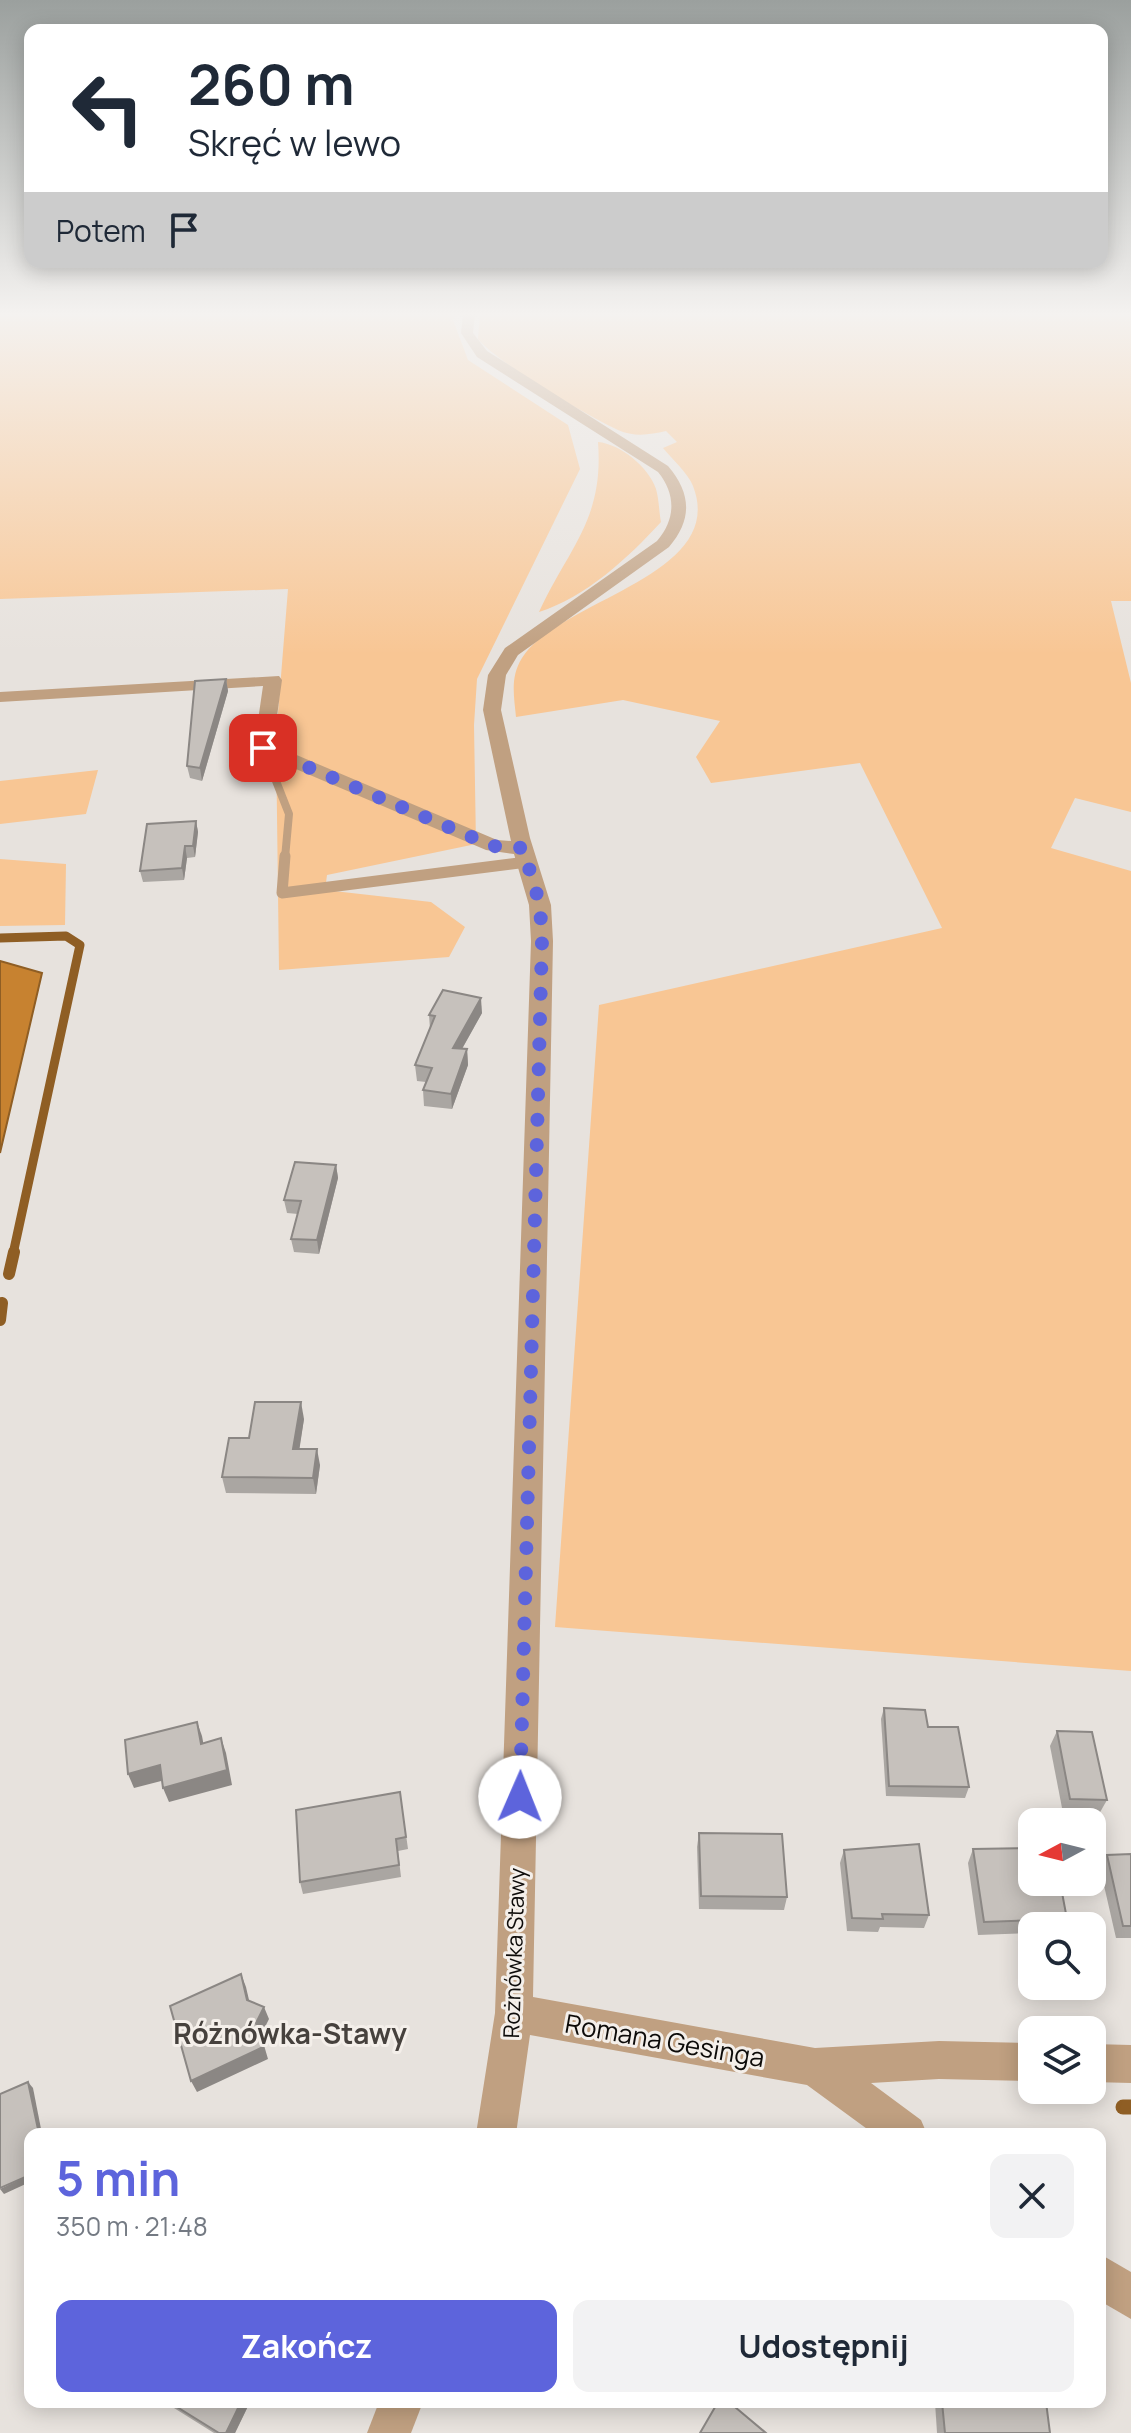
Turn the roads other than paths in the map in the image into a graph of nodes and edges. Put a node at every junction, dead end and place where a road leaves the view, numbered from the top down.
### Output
1 (598, 428) edge
2 (0, 697) edge
3 (263, 748) junction
4 (525, 855) junction
5 (514, 2013) junction
6 (1018, 2062) edge
7 (1106, 2063) edge
8 (1131, 2064) edge
9 (815, 2067) junction
10 (497, 2128) edge
11 (899, 2128) edge
12 (1106, 2279) edge
13 (1131, 2298) edge
14 (399, 2408) edge
15 (389, 2433) edge

1 - 4 street, Rożnówka Stawy
2 - 3 street
3 - 4 street
3 - 4 lane
4 - 5 street, Rożnówka Stawy
5 - 9 street, Romana Gesinga
5 - 10 street, Rożnówka Stawy
6 - 9 street, Romana Gesinga
7 - 8 street
9 - 11 street, Romana Gesinga
12 - 13 street
14 - 15 street

